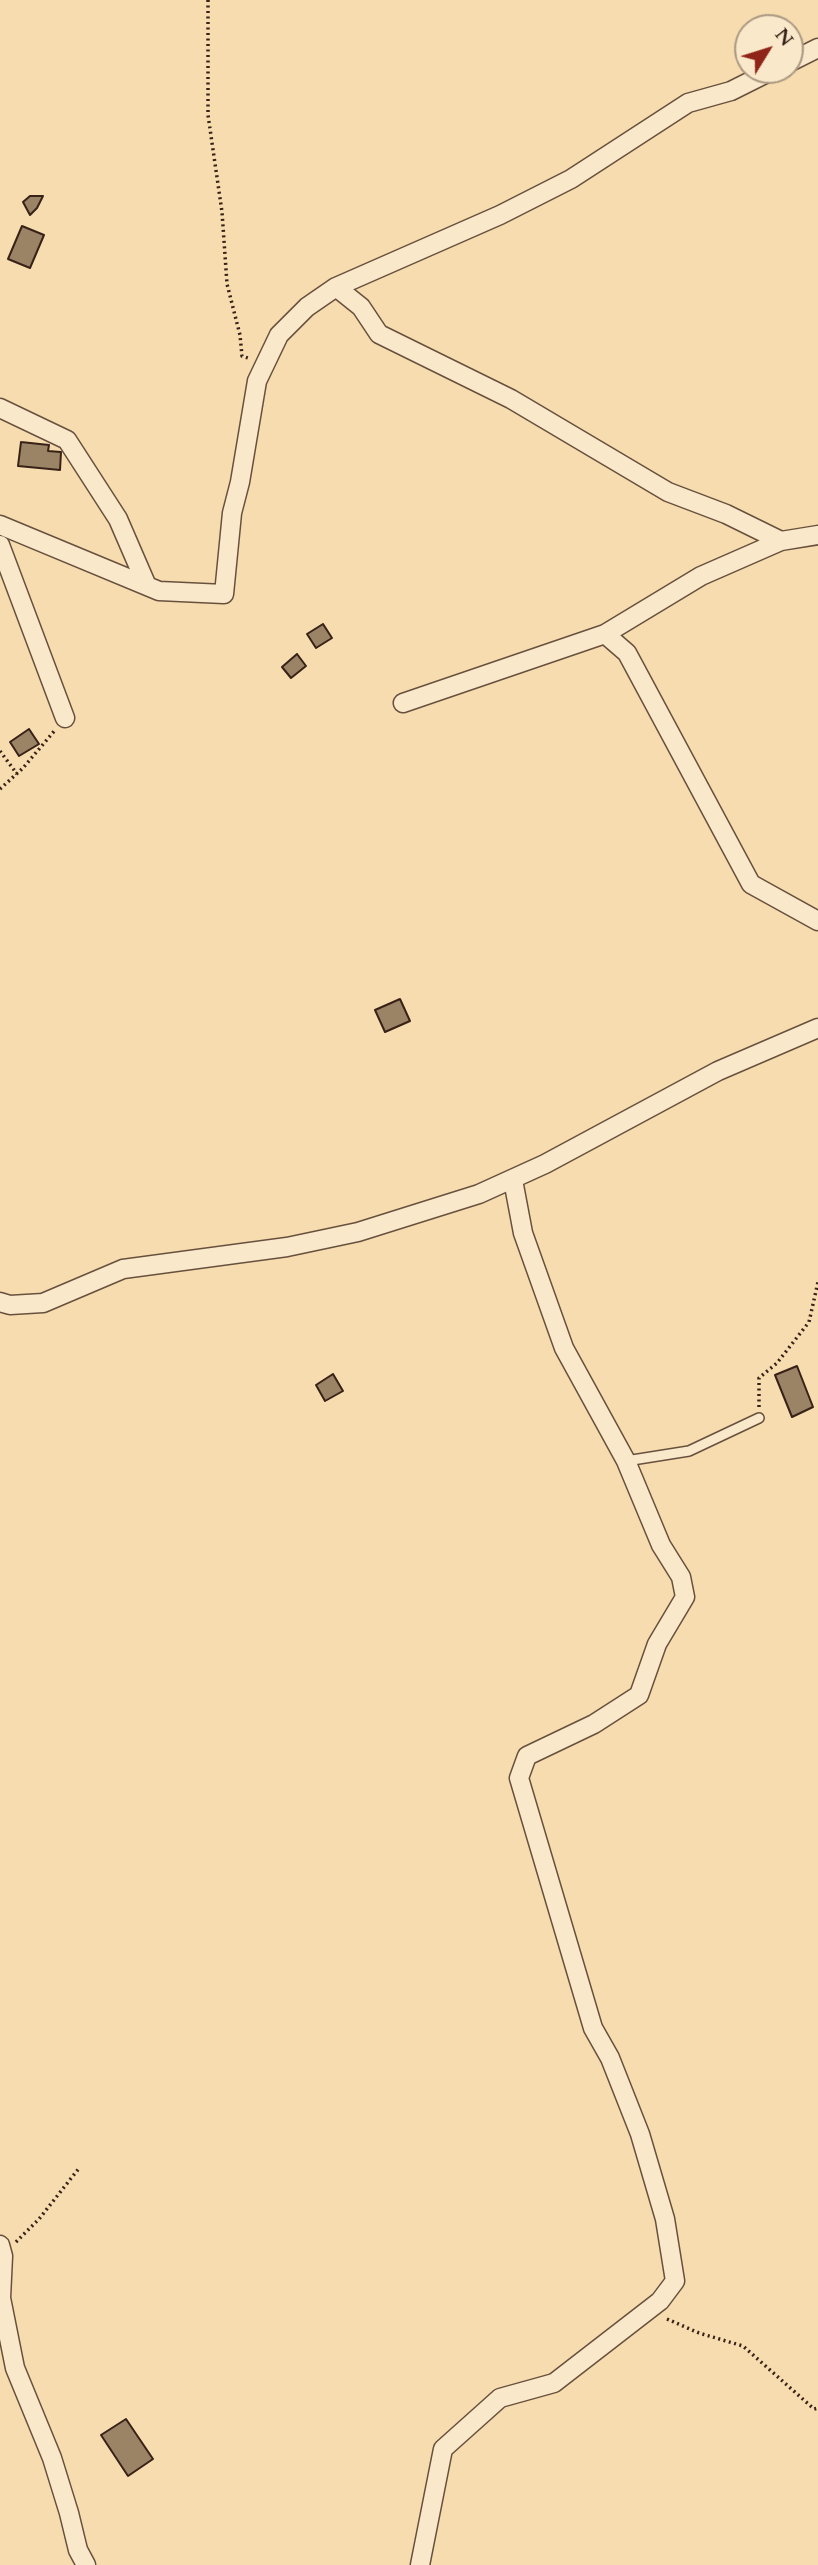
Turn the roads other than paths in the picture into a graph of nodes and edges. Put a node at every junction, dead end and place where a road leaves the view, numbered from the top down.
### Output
1 (745, 84) edge
2 (336, 286) junction
3 (0, 408) edge
4 (0, 525) edge
5 (818, 534) edge
6 (781, 541) junction
7 (0, 545) edge
8 (147, 586) junction
9 (605, 634) junction
10 (403, 703) dead end
11 (65, 718) road end
12 (818, 922) edge
13 (818, 1028) edge
14 (513, 1180) junction
15 (0, 1302) edge
16 (759, 1418) road end
17 (626, 1461) junction
18 (2, 2250) edge
19 (86, 2565) edge
20 (420, 2565) edge

1 - 2 street
2 - 6 street
2 - 8 street
3 - 8 street
4 - 8 street
5 - 6 street
6 - 9 street
7 - 11 street
9 - 10 street
9 - 12 street
13 - 14 street
14 - 15 street
14 - 17 street
16 - 17 lane
17 - 20 street
18 - 19 street

